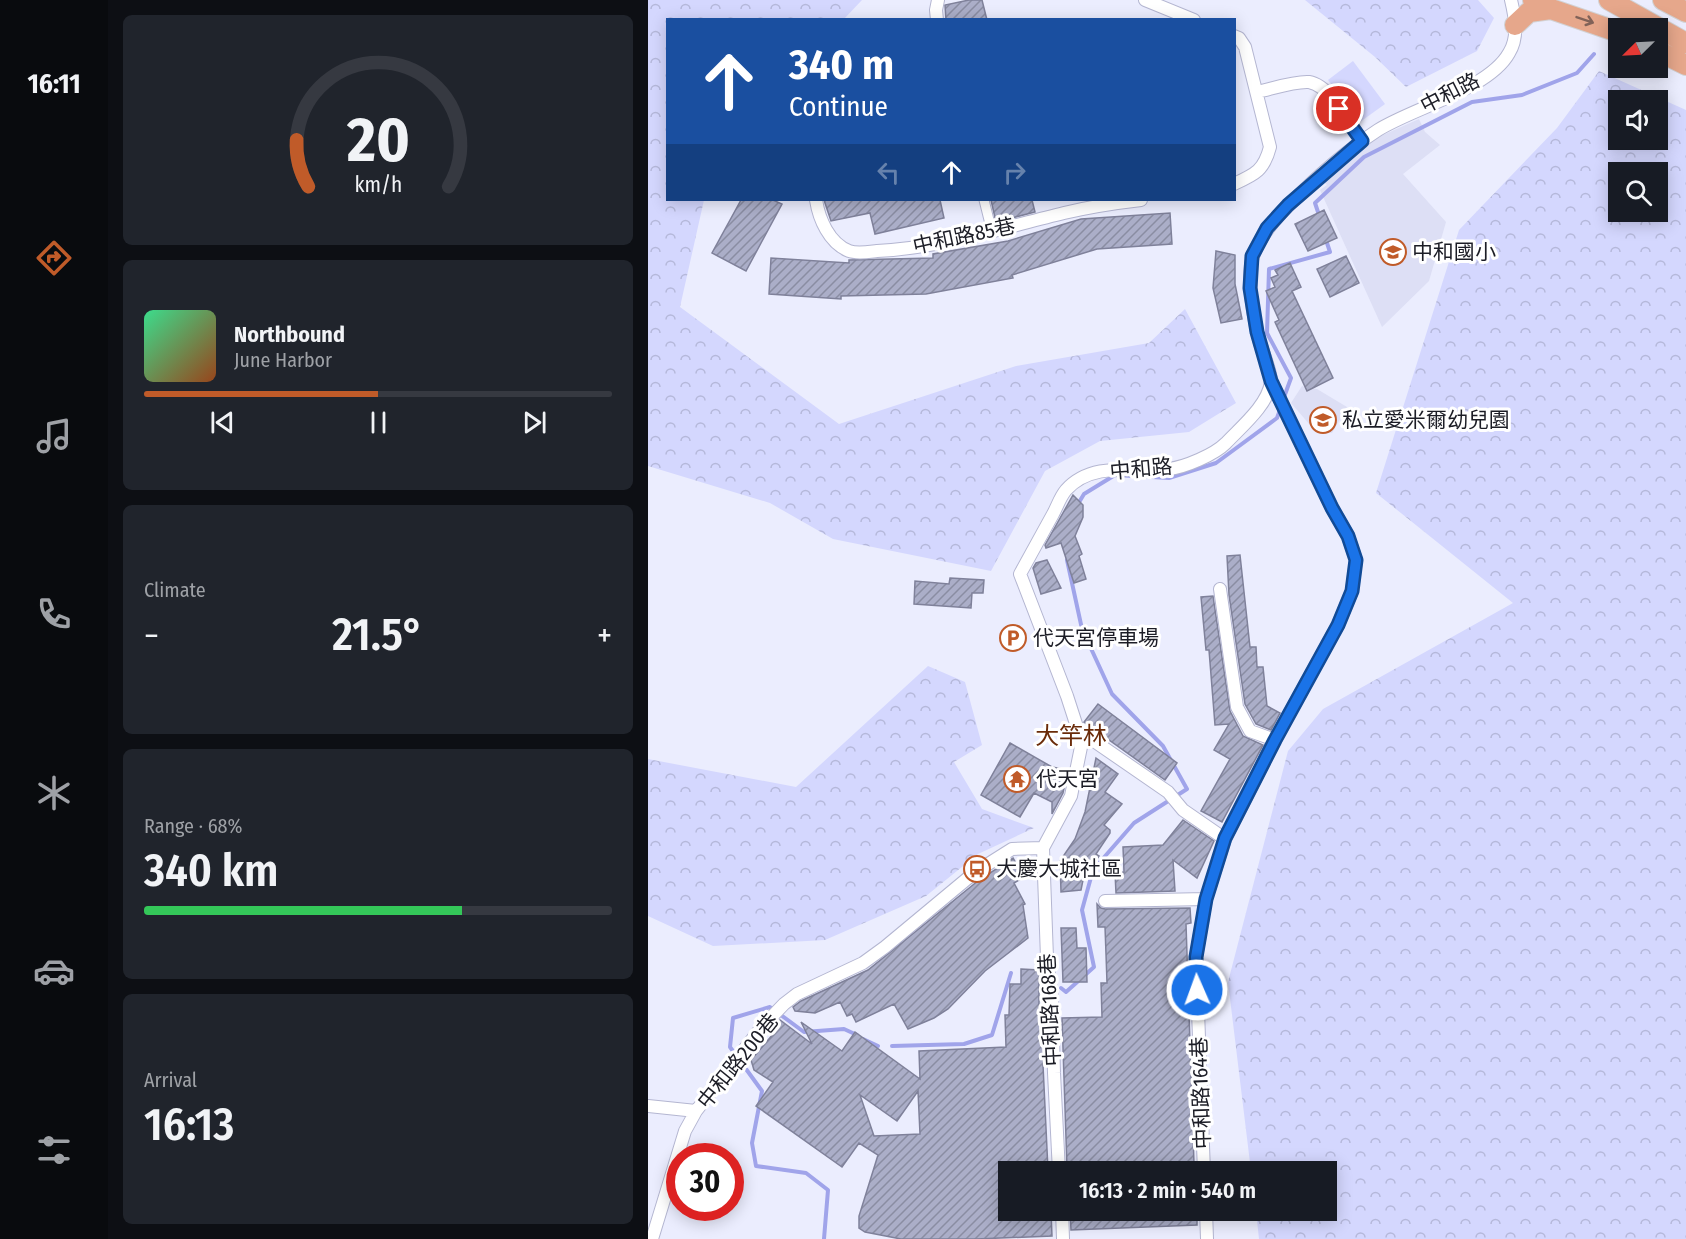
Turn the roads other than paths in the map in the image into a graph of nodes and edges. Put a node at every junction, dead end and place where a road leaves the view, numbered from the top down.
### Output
1 (938, 0) edge
2 (1145, 0) edge
3 (1511, 0) edge
4 (1533, 0) edge
5 (1609, 0) edge
6 (1663, 0) edge
7 (1551, 9) junction
8 (1686, 12) edge
9 (937, 18) edge
10 (1189, 18) edge
11 (1515, 25) junction
12 (1608, 29) edge
13 (1236, 37) edge
14 (1686, 44) edge
15 (1668, 56) edge
16 (1686, 65) edge
17 (1257, 92) junction
18 (1362, 141) junction
19 (1236, 183) edge
20 (816, 201) edge
21 (984, 201) edge
22 (1135, 201) edge
23 (992, 232) junction
24 (1271, 381) junction
25 (1220, 589) dead end
26 (1078, 729) junction
27 (1275, 740) junction
28 (1225, 838) junction
29 (1042, 848) junction
30 (1206, 899) junction
31 (1105, 901) dead end
32 (648, 1106) edge
33 (696, 1111) junction
34 (1058, 1161) edge
35 (1204, 1161) edge
36 (1063, 1221) edge
37 (1206, 1221) edge
38 (652, 1239) edge
39 (1064, 1239) edge
40 (1207, 1239) edge

1 - 9 street
2 - 10 street
3 - 11 street, 中和路
4 - 7 main road
5 - 14 main road
6 - 8 main road
7 - 11 main road
7 -> 12 main road
11 - 18 street, 中和路
13 - 17 street
15 - 16 main road
17 - 18 street
17 - 19 street
18 - 24 street, 中和路
20 - 23 street, 中和路85巷
21 - 23 street
22 - 23 street, 中和路85巷
24 - 26 street, 中和路
24 - 27 street, 中和路164巷
25 - 27 street
26 - 28 street
26 - 29 street, 中和路
27 - 28 street, 中和路164巷
28 - 30 street, 中和路164巷
29 - 33 street, 中和路200巷
29 - 34 street, 中和路168巷
30 - 31 street
30 - 35 street, 中和路164巷
32 - 33 street
33 - 38 street, 中和路200巷
36 - 39 street
37 - 40 street

